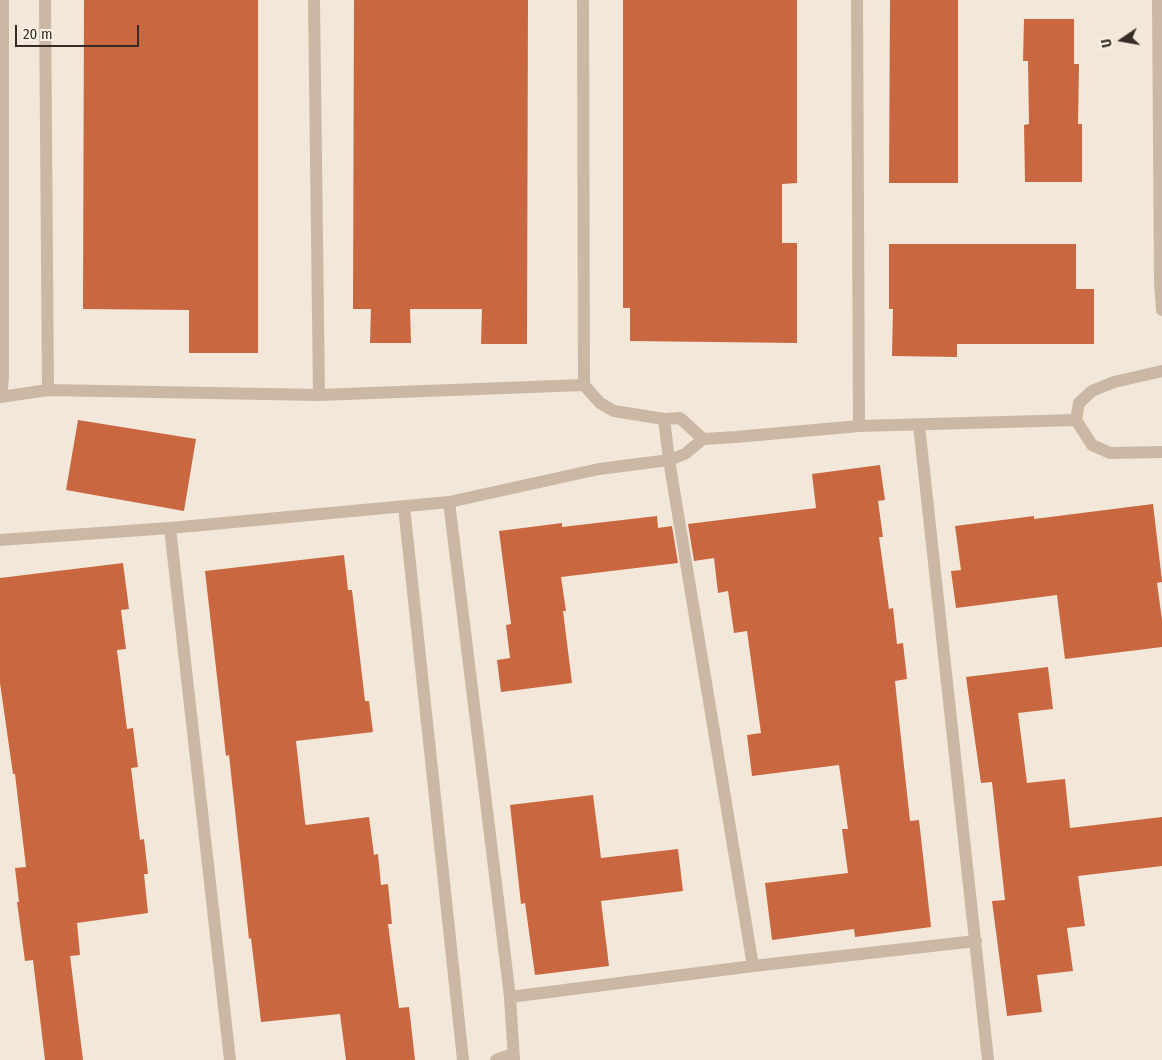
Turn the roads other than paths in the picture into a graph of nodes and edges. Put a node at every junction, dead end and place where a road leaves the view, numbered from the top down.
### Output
1 (45, 0) edge
2 (314, 0) edge
3 (583, 0) edge
4 (857, 0) edge
5 (1158, 0) edge
6 (2, 1) edge
7 (1162, 310) edge
8 (1162, 371) edge
9 (584, 385) junction
10 (48, 390) junction
11 (319, 395) junction
12 (0, 397) edge
13 (664, 419) junction
14 (1076, 420) junction
15 (920, 424) junction
16 (859, 426) junction
17 (703, 438) junction
18 (1162, 452) edge
19 (669, 460) junction
20 (449, 502) junction
21 (404, 507) junction
22 (170, 528) junction
23 (0, 540) edge
24 (976, 941) junction
25 (753, 966) junction
26 (510, 996) junction
27 (514, 1057) edge
28 (230, 1060) edge
29 (463, 1060) edge
30 (496, 1060) edge
31 (988, 1060) edge

1 - 10 street
2 - 11 street
3 - 9 street
4 - 16 street
5 - 7 street
6 - 12 street
8 - 14 street
9 - 11 street
9 - 13 street
10 - 11 street
10 - 12 street
13 - 17 street
13 - 19 street
14 - 15 street
14 - 18 street
15 - 16 street
15 - 24 street
16 - 17 street
17 - 19 street
19 - 20 street
19 - 25 street
20 - 21 street
20 - 26 street
21 - 22 street
21 - 29 street
22 - 23 street
22 - 28 street
24 - 25 street
24 - 31 street
25 - 26 street
26 - 27 street
27 - 30 street

